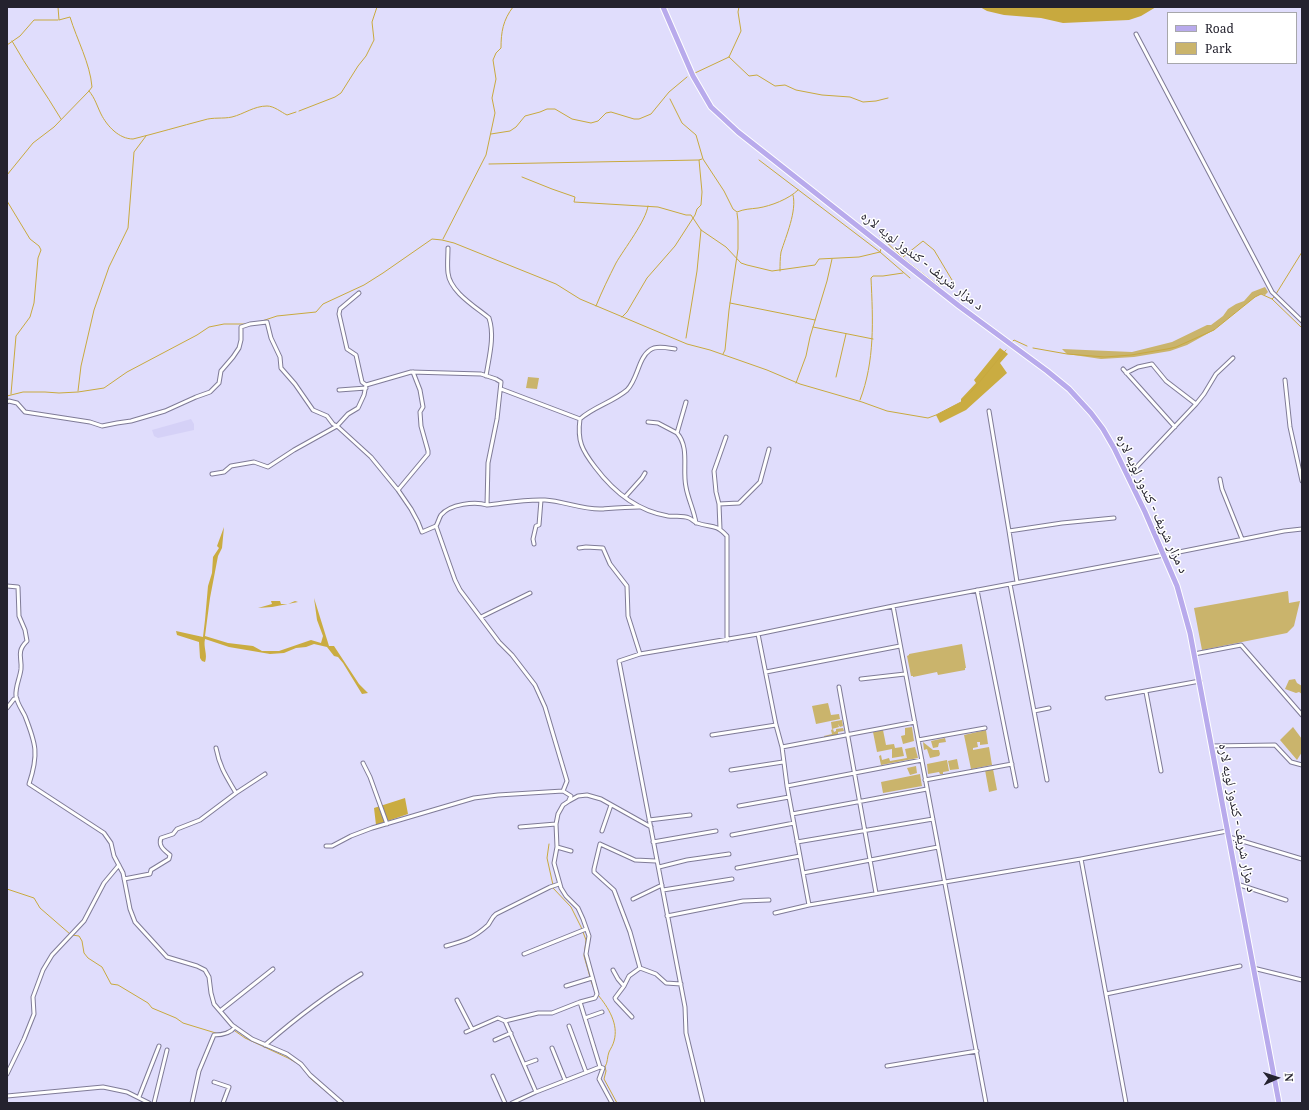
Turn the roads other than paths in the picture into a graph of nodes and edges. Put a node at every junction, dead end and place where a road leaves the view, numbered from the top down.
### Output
1 (663, 7) edge
2 (1136, 34) dead end
3 (448, 248) dead end
4 (360, 293) dead end
5 (1302, 321) edge
6 (675, 349) dead end
7 (1233, 358) dead end
8 (1123, 369) dead end
9 (413, 372) junction
10 (1126, 373) junction
11 (486, 376) junction
12 (1285, 380) dead end
13 (366, 387) junction
14 (501, 388) junction
15 (339, 390) dead end
16 (7, 402) edge
17 (686, 402) dead end
18 (1196, 404) junction
19 (989, 411) dead end
20 (580, 419) junction
21 (648, 422) dead end
22 (337, 426) junction
23 (1175, 427) junction
24 (678, 433) junction
25 (726, 436) dead end
26 (769, 449) dead end
27 (645, 473) dead end
28 (212, 474) dead end
29 (1128, 476) junction
30 (1220, 480) dead end
31 (1302, 481) edge
32 (398, 490) junction
33 (625, 497) junction
34 (541, 500) junction
35 (719, 504) junction
36 (487, 505) junction
37 (639, 507) junction
38 (1114, 518) dead end
39 (696, 523) junction
40 (436, 526) junction
41 (720, 529) junction
42 (1302, 529) edge
43 (1009, 531) junction
44 (1242, 539) junction
45 (534, 544) dead end
46 (579, 548) dead end
47 (1164, 555) junction
48 (1016, 582) junction
49 (1010, 584) junction
50 (7, 586) edge
51 (977, 590) junction
52 (530, 593) dead end
53 (893, 606) junction
54 (481, 617) junction
55 (758, 634) junction
56 (727, 640) junction
57 (900, 646) junction
58 (640, 654) junction
59 (1194, 654) junction
60 (766, 672) junction
61 (905, 674) junction
62 (861, 679) dead end
63 (1200, 681) junction
64 (839, 687) dead end
65 (1146, 692) junction
66 (1107, 698) dead end
67 (17, 699) junction
68 (7, 708) edge
69 (1049, 708) dead end
70 (1034, 711) junction
71 (1302, 715) edge
72 (914, 722) junction
73 (776, 725) junction
74 (985, 728) dead end
75 (712, 735) dead end
76 (848, 735) junction
77 (918, 740) junction
78 (1211, 746) junction
79 (216, 748) dead end
80 (782, 748) junction
81 (922, 760) junction
82 (782, 762) junction
83 (363, 763) dead end
84 (1012, 764) junction
85 (1302, 765) edge
86 (731, 770) dead end
87 (1161, 771) dead end
88 (854, 773) junction
89 (265, 774) dead end
90 (925, 780) junction
91 (1047, 780) dead end
92 (787, 786) junction
93 (1016, 786) dead end
94 (927, 789) junction
95 (563, 791) junction
96 (236, 792) junction
97 (789, 797) junction
98 (568, 801) junction
99 (859, 801) junction
100 (611, 805) junction
101 (739, 806) dead end
102 (792, 814) junction
103 (690, 815) dead end
104 (933, 819) junction
105 (649, 820) junction
106 (794, 823) junction
107 (387, 824) junction
108 (556, 824) junction
109 (520, 827) dead end
110 (651, 827) junction
111 (716, 830) dead end
112 (602, 831) dead end
113 (865, 831) junction
114 (1227, 831) junction
115 (732, 835) dead end
116 (1228, 837) junction
117 (653, 842) junction
118 (797, 842) junction
119 (326, 846) dead end
120 (557, 847) junction
121 (938, 847) junction
122 (571, 851) dead end
123 (729, 854) dead end
124 (800, 856) junction
125 (1081, 858) junction
126 (1302, 859) edge
127 (870, 860) junction
128 (656, 861) junction
129 (119, 865) junction
130 (659, 867) junction
131 (737, 868) dead end
132 (803, 873) junction
133 (124, 879) junction
134 (732, 879) dead end
135 (945, 882) junction
136 (559, 884) junction
137 (1238, 884) junction
138 (662, 885) junction
139 (663, 890) junction
140 (876, 893) junction
141 (633, 899) dead end
142 (769, 900) dead end
143 (1286, 900) dead end
144 (809, 905) junction
145 (775, 913) dead end
146 (667, 916) junction
147 (586, 929) junction
148 (446, 946) dead end
149 (524, 954) dead end
150 (1240, 966) dead end
151 (640, 968) junction
152 (1253, 968) junction
153 (273, 969) dead end
154 (613, 970) dead end
155 (361, 974) dead end
156 (592, 978) junction
157 (1302, 980) edge
158 (681, 984) junction
159 (566, 986) dead end
160 (624, 986) junction
161 (1106, 994) junction
162 (457, 1000) dead end
163 (580, 1002) junction
164 (220, 1011) junction
165 (602, 1012) dead end
166 (632, 1017) dead end
167 (585, 1018) junction
168 (506, 1021) junction
169 (569, 1026) dead end
170 (235, 1027) junction
171 (472, 1029) junction
172 (466, 1032) dead end
173 (511, 1033) junction
174 (495, 1040) dead end
175 (265, 1045) junction
176 (159, 1046) dead end
177 (552, 1048) dead end
178 (167, 1050) dead end
179 (977, 1051) junction
180 (536, 1060) dead end
181 (525, 1064) junction
182 (888, 1066) dead end
183 (600, 1067) junction
184 (586, 1072) junction
185 (7, 1074) edge
186 (493, 1076) dead end
187 (565, 1080) junction
188 (214, 1082) dead end
189 (536, 1092) junction
190 (7, 1096) edge
191 (139, 1097) junction
192 (149, 1103) edge
193 (154, 1103) edge
194 (192, 1103) edge
195 (223, 1103) edge
196 (342, 1103) edge
197 (505, 1103) edge
198 (512, 1103) edge
199 (612, 1103) edge
200 (703, 1103) edge
201 (986, 1103) edge
202 (1126, 1103) edge
203 (1279, 1103) edge

1 - 29 main road, د مزار شریف - کندوز لویه لاره
2 - 5 street
3 - 11 street
4 - 13 street
6 - 20 street
7 - 18 street
8 - 10 street
9 - 11 street
9 - 13 street
9 - 32 street
10 - 18 street
10 - 23 street
11 - 14 street
12 - 31 street
13 - 15 street
13 - 22 street
14 - 20 street
14 - 36 street
16 - 22 street
17 - 24 street
18 - 23 street
19 - 43 street
20 - 33 street
21 - 24 street
22 - 28 street
22 - 32 street
23 - 29 street
24 - 39 street
25 - 35 street
26 - 35 street
27 - 33 street
29 - 47 main road, د مزار شریف - کندوز لویه لاره
30 - 44 street
32 - 40 street
33 - 37 street
34 - 36 street
34 - 37 street
34 - 45 street
35 - 41 street
36 - 40 street
37 - 39 street
38 - 43 street
39 - 41 street
40 - 54 street
41 - 56 street
42 - 44 street
43 - 48 street
44 - 47 street
46 - 58 street
47 - 48 street
47 - 59 main road, د مزار شریف - کندوز لویه لاره
48 - 49 street
49 - 51 street
49 - 70 street
50 - 67 street
51 - 53 street
51 - 84 street
52 - 54 street
53 - 55 street
53 - 57 street
54 - 95 street
55 - 56 street
55 - 60 street
56 - 58 street
57 - 60 street
57 - 61 street
58 - 105 street
59 - 63 main road, د مزار شریف - کندوز لویه لاره
59 - 71 street
60 - 73 street
61 - 62 street
61 - 72 street
63 - 65 street
63 - 78 main road, د مزار شریف - کندوز لویه لاره
64 - 76 street
65 - 66 street
65 - 87 street
67 - 68 street
67 - 129 street
69 - 70 street
70 - 91 street
72 - 76 street
72 - 77 street
73 - 75 street
73 - 80 street
74 - 77 street
76 - 80 street
76 - 88 street
77 - 81 street
78 - 85 street
78 - 114 main road, د مزار شریف - کندوز لویه لاره
79 - 96 street
80 - 82 street
81 - 88 street
81 - 90 street
82 - 86 street
82 - 92 street
83 - 107 street
84 - 90 street
84 - 93 street
88 - 92 street
88 - 99 street
89 - 96 street
90 - 94 street
92 - 97 street
94 - 99 street
94 - 104 street
95 - 98 street
95 - 107 street
96 - 133 street
97 - 101 street
97 - 102 street
98 - 100 street
98 - 108 street
99 - 102 street
99 - 113 street
100 - 110 street
100 - 112 street
102 - 106 street
103 - 105 street
104 - 113 street
104 - 121 street
105 - 110 street
106 - 115 street
106 - 118 street
107 - 119 street
108 - 109 street
108 - 120 street
110 - 117 street
111 - 117 street
113 - 118 street
113 - 127 street
114 - 116 main road, د مزار شریف - کندوز لویه لاره
114 - 125 street
116 - 126 street
116 - 137 main road, د مزار شریف - کندوز لویه لاره
117 - 128 street
118 - 124 street
120 - 122 street
120 - 136 street
121 - 127 street
121 - 135 street
123 - 130 street
124 - 131 street
124 - 132 street
125 - 135 street
125 - 161 street
127 - 132 street
127 - 140 street
128 - 130 street
128 - 151 street
129 - 133 street
129 - 185 street
130 - 138 street
132 - 144 street
133 - 164 street
134 - 139 street
135 - 140 street
135 - 179 street
136 - 147 street
136 - 148 street
137 - 143 street
137 - 152 main road, د مزار شریف - کندوز لویه لاره
138 - 139 street
138 - 141 street
139 - 146 street
140 - 144 street
142 - 146 street
144 - 145 street
146 - 158 street
147 - 149 street
147 - 156 street
150 - 161 street
151 - 158 street
151 - 160 street
152 - 157 street
152 - 203 main road, د مزار شریف - کندوز لویه لاره
153 - 164 street
154 - 160 street
155 - 175 street
156 - 159 street
156 - 163 street
158 - 200 street
160 - 166 street
161 - 202 street
162 - 171 street
163 - 167 street
163 - 168 street
164 - 170 street
165 - 167 street
167 - 183 street
168 - 171 street
168 - 173 street
169 - 184 street
170 - 175 street
170 - 194 street
171 - 172 street
173 - 174 street
173 - 181 street
175 - 196 street
176 - 191 street
177 - 187 street
178 - 193 street
179 - 182 street
179 - 201 street
180 - 181 street
181 - 189 street
183 - 184 street
183 - 199 street
184 - 187 street
186 - 197 street
187 - 189 street
188 - 195 street
189 - 198 street
190 - 191 street
191 - 192 street

